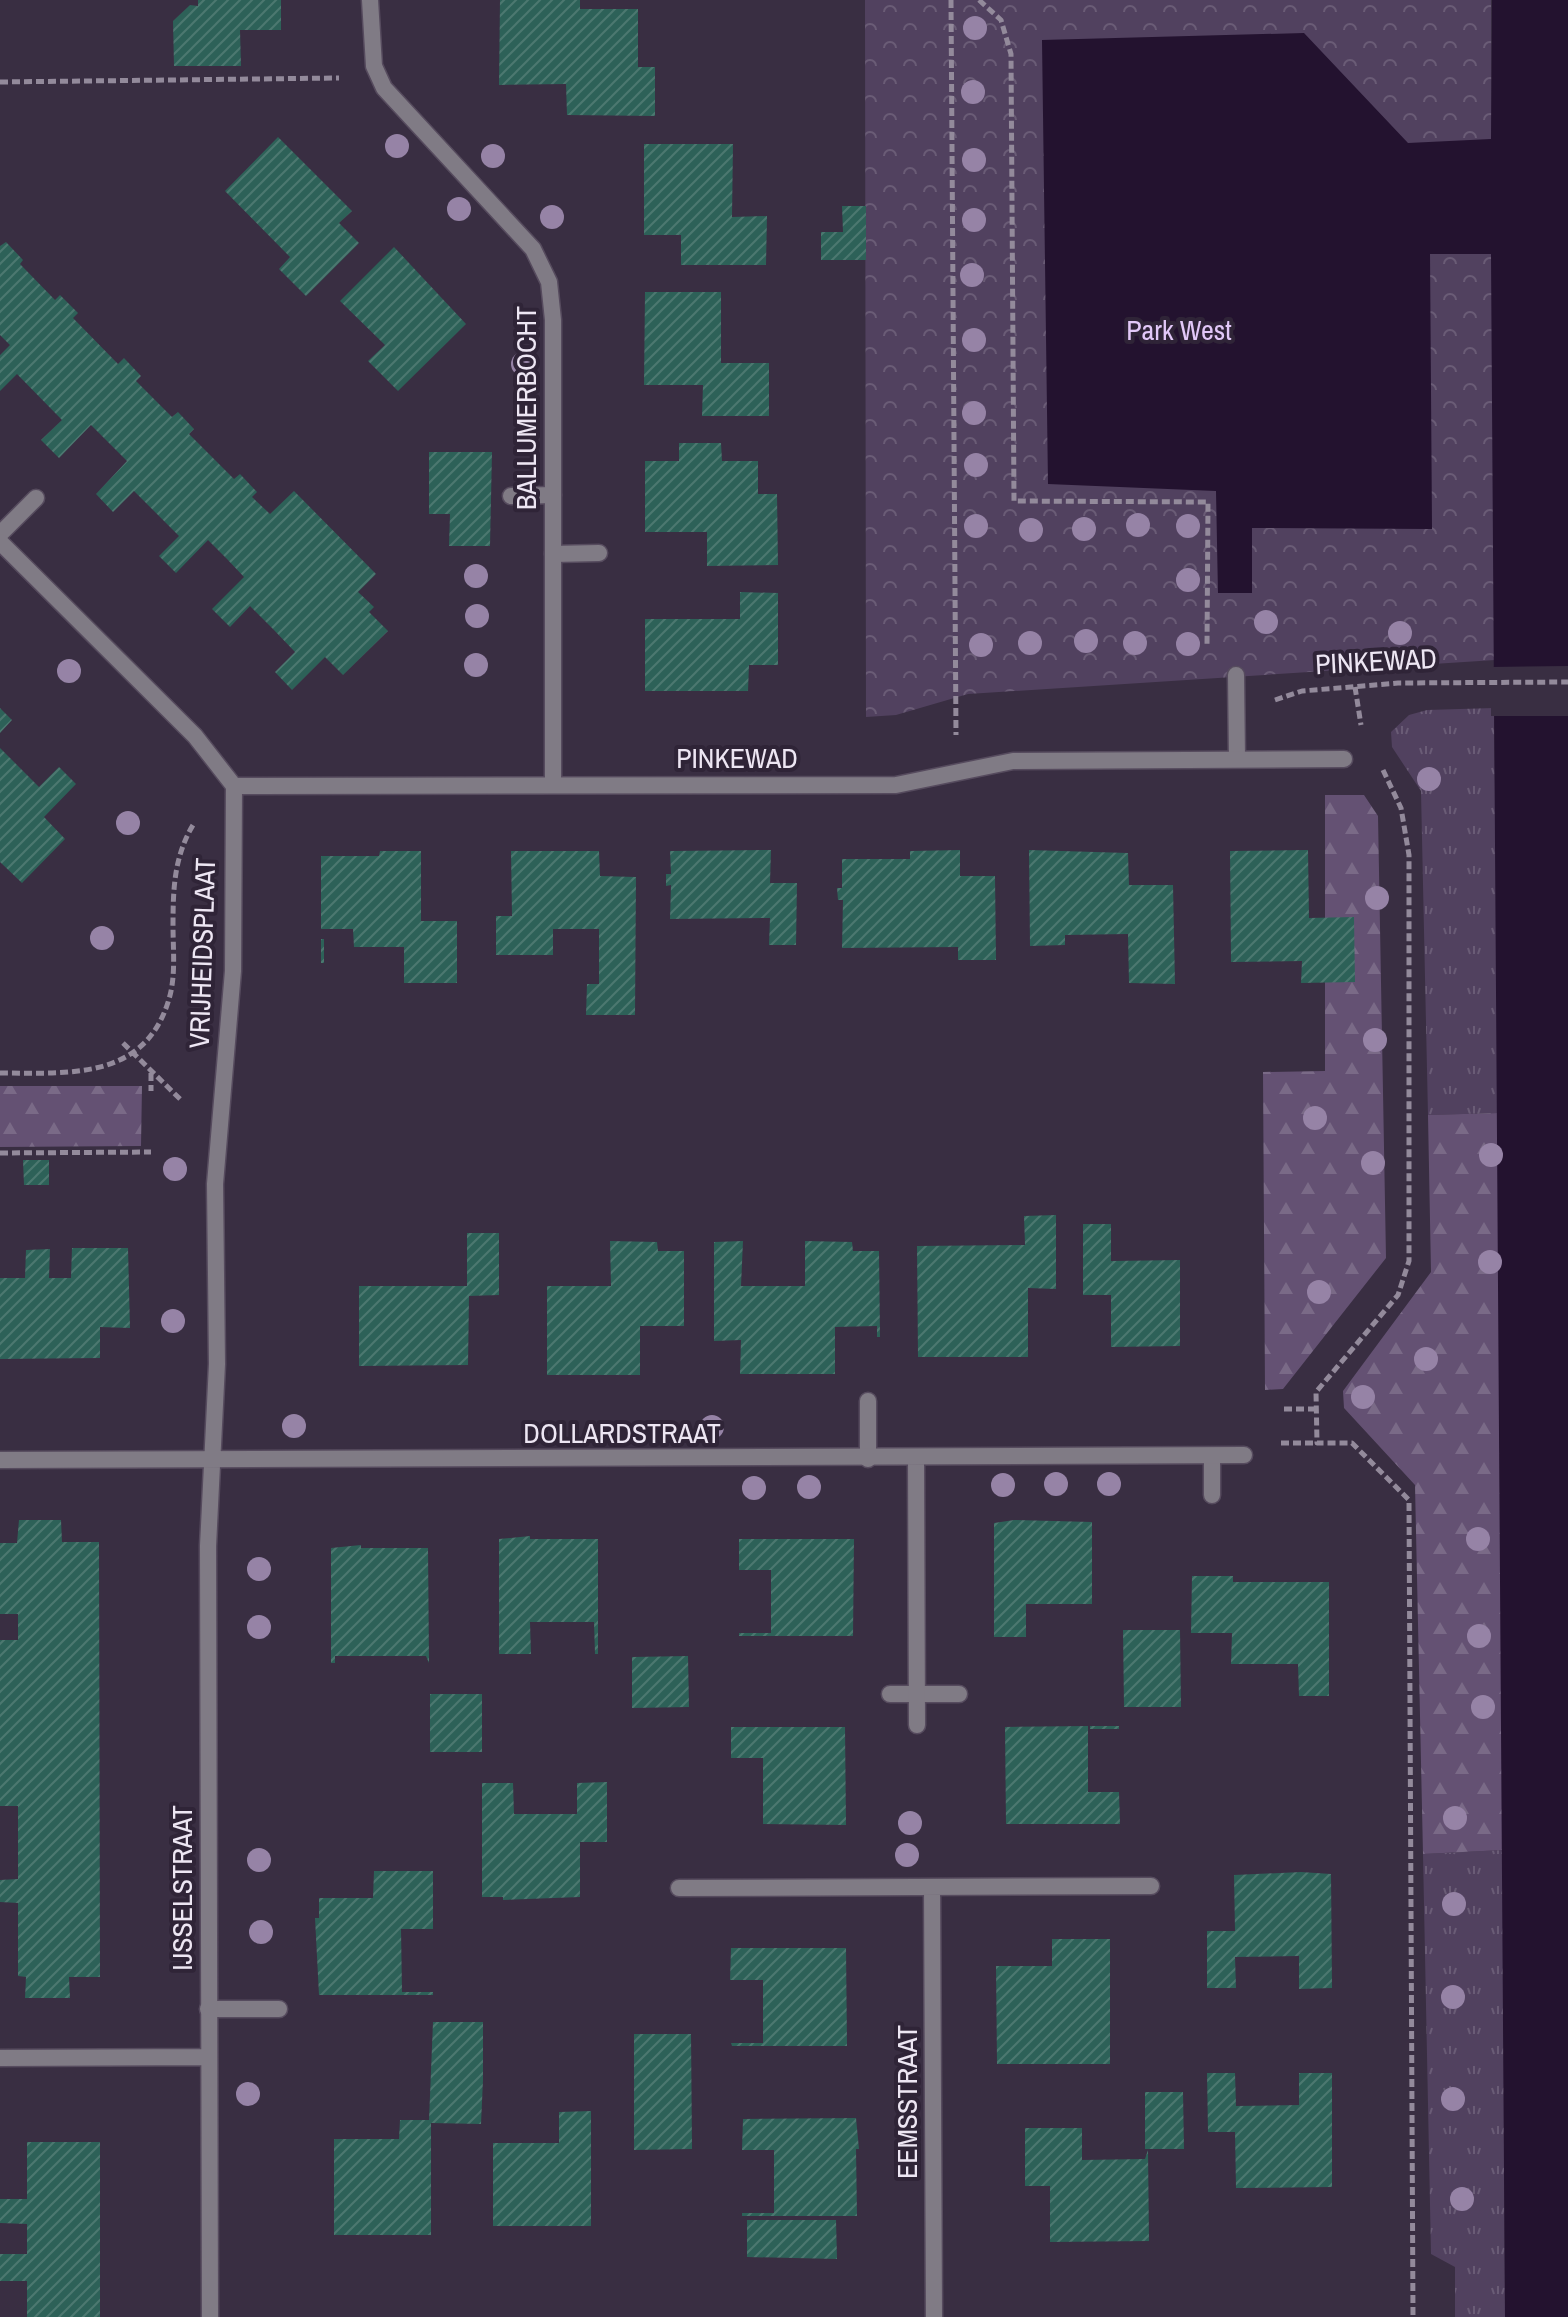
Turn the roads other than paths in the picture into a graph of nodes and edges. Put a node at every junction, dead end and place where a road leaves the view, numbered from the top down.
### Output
1 (370, 0) edge
2 (553, 495) junction
3 (511, 496) dead end
4 (36, 498) dead end
5 (0, 534) edge
6 (0, 542) edge
7 (599, 553) dead end
8 (553, 554) junction
9 (1236, 675) dead end
10 (1237, 759) junction
11 (1344, 759) dead end
12 (553, 785) junction
13 (234, 786) junction
14 (868, 1401) dead end
15 (1244, 1455) dead end
16 (1212, 1456) junction
17 (868, 1459) junction
18 (916, 1459) junction
19 (0, 1460) edge
20 (212, 1460) junction
21 (1212, 1495) dead end
22 (890, 1694) dead end
23 (917, 1694) junction
24 (959, 1694) dead end
25 (917, 1725) dead end
26 (1151, 1886) dead end
27 (932, 1887) junction
28 (679, 1888) dead end
29 (208, 2009) junction
30 (279, 2009) dead end
31 (209, 2057) junction
32 (0, 2058) edge
33 (210, 2317) edge
34 (934, 2317) edge

1 - 2 street, BALLUMERBOCHT
2 - 3 street
2 - 8 street, BALLUMERBOCHT
4 - 5 street
6 - 13 street
7 - 8 street
8 - 12 street, BALLUMERBOCHT
9 - 10 street
10 - 11 street, PINKEWAD
10 - 12 street, PINKEWAD
12 - 13 street, PINKEWAD
13 - 20 street, VRIJHEIDSPLAAT
14 - 17 street
15 - 16 street, DOLLARDSTRAAT
16 - 18 street, DOLLARDSTRAAT
16 - 21 street
17 - 18 street, DOLLARDSTRAAT
17 - 20 street, DOLLARDSTRAAT
18 - 23 street
19 - 20 street, DOLLARDSTRAAT
20 - 29 street, IJSSELSTRAAT
22 - 23 street
23 - 24 street
23 - 25 street
26 - 27 street
27 - 28 street
27 - 34 street, EEMSSTRAAT
29 - 30 street
29 - 31 street, IJSSELSTRAAT
31 - 32 street
31 - 33 street, IJSSELSTRAAT

